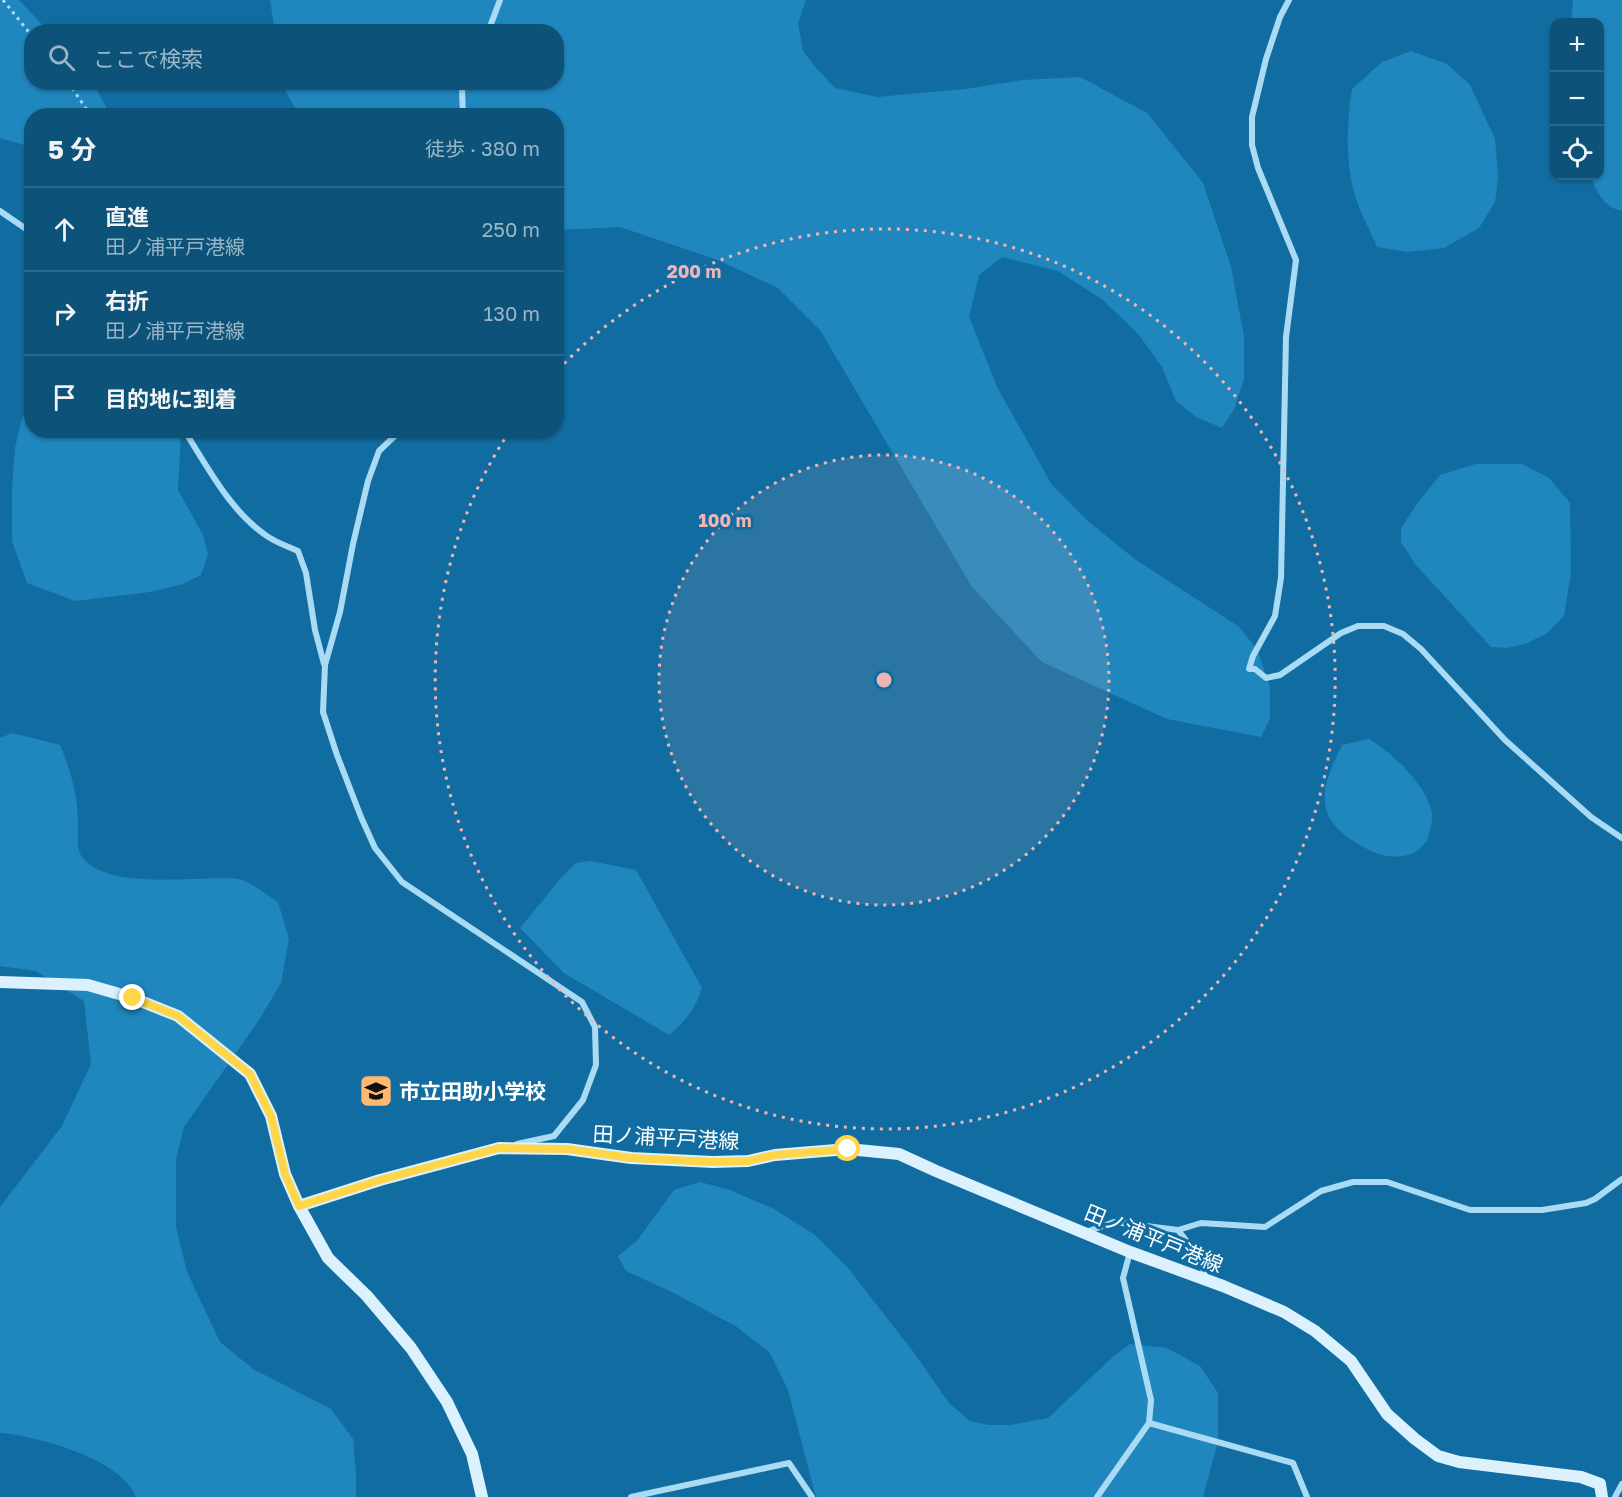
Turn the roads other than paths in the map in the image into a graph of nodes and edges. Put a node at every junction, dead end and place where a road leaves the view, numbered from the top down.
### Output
1 (500, 0) edge
2 (1290, 0) edge
3 (491, 24) edge
4 (462, 90) edge
5 (463, 108) edge
6 (0, 211) edge
7 (24, 228) edge
8 (189, 438) edge
9 (393, 438) edge
10 (324, 665) junction
11 (1622, 838) edge
12 (0, 982) edge
13 (499, 1148) junction
14 (1622, 1179) edge
15 (299, 1206) junction
16 (1178, 1230) junction
17 (1086, 1232) junction
18 (1130, 1252) junction
19 (1206, 1280) junction
20 (1149, 1423) junction
21 (1622, 1484) edge
22 (482, 1497) edge
23 (631, 1497) edge
24 (812, 1497) edge
25 (1097, 1497) edge
26 (1307, 1497) edge
27 (1602, 1497) edge
28 (1614, 1497) edge

1 - 3 street
2 - 11 street
4 - 5 street
6 - 7 street
8 - 10 street
9 - 10 street
10 - 13 street
12 - 15 main road
13 - 15 main road, 田ノ浦平戸港線
13 - 17 main road, 田ノ浦平戸港線
14 - 16 street
15 - 22 main road
16 - 17 street
16 - 19 street
17 - 18 main road, 田ノ浦平戸港線
18 - 19 main road, 田ノ浦平戸港線
18 - 20 street
19 - 27 main road, 田ノ浦平戸港線
20 - 25 street
20 - 26 street
21 - 28 street
23 - 24 street

